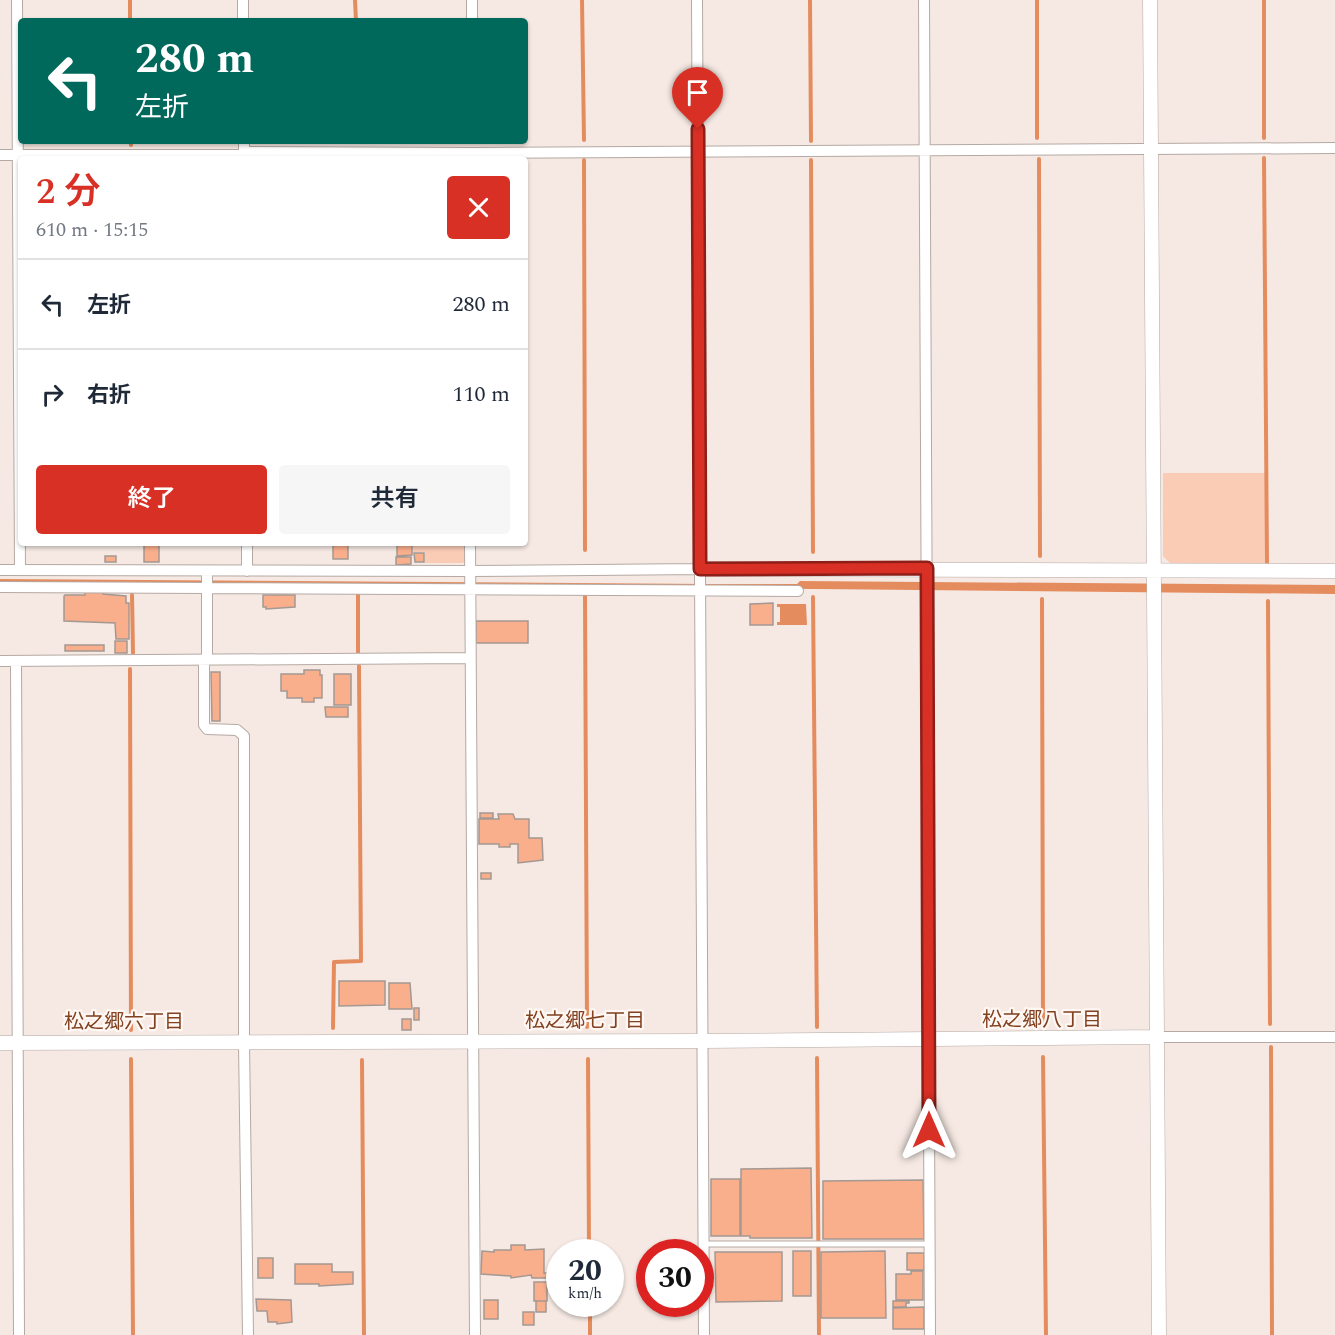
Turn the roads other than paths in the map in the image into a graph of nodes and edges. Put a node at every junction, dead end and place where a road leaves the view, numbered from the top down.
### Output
1 (17, 0) edge
2 (243, 0) edge
3 (472, 0) edge
4 (697, 0) edge
5 (924, 0) edge
6 (1150, 0) edge
7 (243, 18) edge
8 (472, 18) edge
9 (1335, 148) edge
10 (925, 150) junction
11 (1151, 150) junction
12 (698, 151) junction
13 (244, 152) edge
14 (17, 154) junction
15 (0, 155) edge
16 (473, 156) edge
17 (18, 293) edge
18 (20, 546) edge
19 (247, 546) edge
20 (470, 546) edge
21 (0, 570) edge
22 (20, 570) junction
23 (247, 571) junction
24 (470, 571) junction
25 (1335, 571) edge
26 (927, 573) junction
27 (700, 574) junction
28 (1154, 574) junction
29 (207, 579) junction
30 (0, 587) edge
31 (470, 590) junction
32 (798, 591) dead end
33 (700, 592) junction
34 (469, 658) junction
35 (206, 660) junction
36 (0, 661) edge
37 (16, 661) junction
38 (1157, 1037) junction
39 (1335, 1037) edge
40 (929, 1039) junction
41 (472, 1041) junction
42 (702, 1041) junction
43 (17, 1042) junction
44 (244, 1042) junction
45 (0, 1043) edge
46 (704, 1239) edge
47 (714, 1244) edge
48 (930, 1244) junction
49 (704, 1317) edge
50 (19, 1335) edge
51 (248, 1335) edge
52 (475, 1335) edge
53 (704, 1335) edge
54 (930, 1335) edge
55 (1160, 1335) edge

1 - 14 street
2 - 7 street
3 - 8 street
4 - 12 street
5 - 10 street
6 - 11 street
9 - 11 street
10 - 11 street
10 - 12 street
10 - 26 street
11 - 28 street
12 - 16 street
12 - 27 street
13 - 14 street
13 - 16 street
14 - 15 street
14 - 17 street
18 - 22 street
19 - 23 street
20 - 24 street
21 - 22 street
22 - 29 street
23 - 24 street
23 - 29 street
24 - 27 street
24 - 31 street
25 - 28 street
26 - 27 street
26 - 28 street
26 - 40 street
27 - 33 street
28 - 38 street
29 - 30 street
29 - 31 street
29 - 35 street
31 - 33 street
31 - 34 street
32 - 33 street
33 - 42 street
34 - 35 street
34 - 41 street
35 - 37 street
35 - 44 street
36 - 37 street
37 - 43 street
38 - 39 street
38 - 40 street
38 - 55 street
40 - 42 street
40 - 48 street
41 - 42 street
41 - 44 street
41 - 52 street
42 - 46 street
43 - 44 street
43 - 45 street
43 - 50 street
44 - 51 street
47 - 48 lane
48 - 54 street
49 - 53 street

